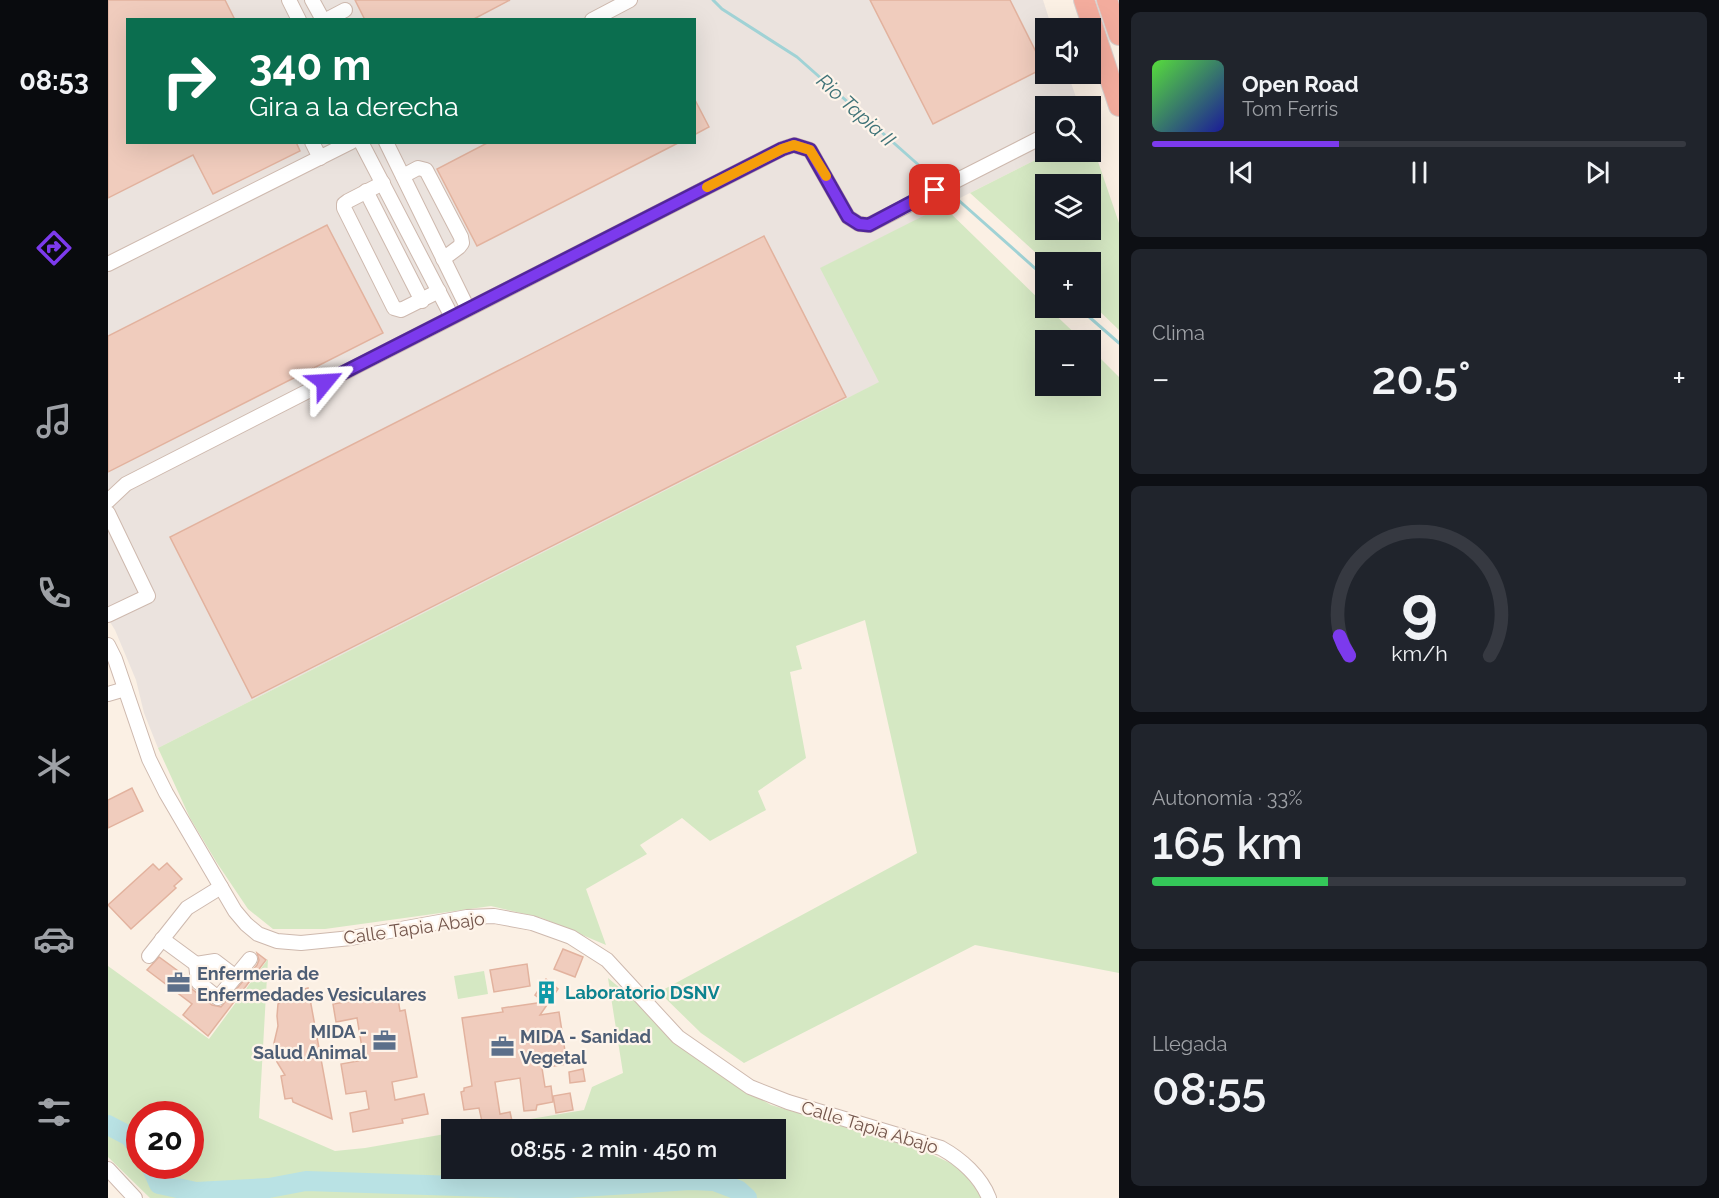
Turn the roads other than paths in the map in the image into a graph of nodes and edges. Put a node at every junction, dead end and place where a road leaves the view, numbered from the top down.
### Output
1 (289, 0) edge
2 (312, 0) edge
3 (630, 0) edge
4 (1083, 0) edge
5 (1107, 0) edge
6 (345, 10) dead end
7 (298, 18) edge
8 (323, 18) edge
9 (328, 18) edge
10 (596, 18) edge
11 (1119, 35) edge
12 (1119, 106) edge
13 (1035, 140) edge
14 (313, 144) edge
15 (347, 144) edge
16 (362, 144) edge
17 (387, 144) edge
18 (320, 158) junction
19 (403, 176) junction
20 (383, 183) junction
21 (366, 191) junction
22 (443, 259) junction
23 (108, 264) edge
24 (439, 291) junction
25 (422, 301) junction
26 (468, 309) junction
27 (452, 317) junction
28 (108, 501) edge
29 (108, 513) edge
30 (108, 615) edge
31 (108, 645) edge
32 (125, 689) junction
33 (108, 694) edge
34 (221, 887) junction
35 (162, 939) junction
36 (149, 956) dead end
37 (250, 959) dead end
38 (196, 964) junction
39 (236, 976) junction
40 (108, 1169) edge
41 (135, 1198) edge
42 (989, 1198) edge

1 - 7 street
2 - 8 street
3 - 10 street
4 - 12 highway
5 - 11 highway
6 - 9 street
13 - 26 street
14 - 18 street
15 - 18 street
16 - 20 street
17 - 19 street
18 - 23 street
19 - 22 street
19 - 22 street
20 - 21 street
20 - 24 street
21 - 25 street
21 - 25 street
22 - 26 street
24 - 25 street
24 - 27 street
26 - 27 street
27 - 28 street
29 - 30 street
31 - 32 street, Calle Tapia Abajo
32 - 33 street
32 - 34 street, Calle Tapia Abajo
34 - 35 street
34 - 42 street, Calle Tapia Abajo
35 - 36 street
35 - 38 street
37 - 39 street
38 - 39 street
38 - 39 street
40 - 41 street

